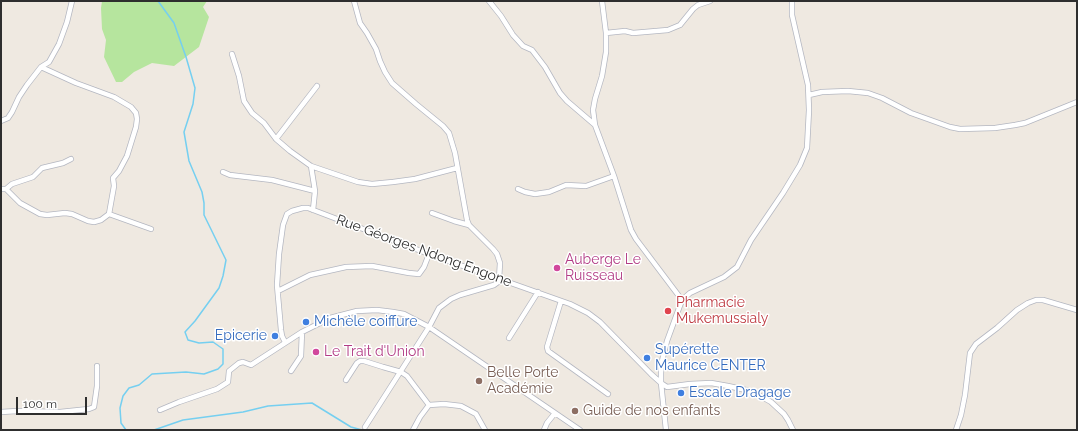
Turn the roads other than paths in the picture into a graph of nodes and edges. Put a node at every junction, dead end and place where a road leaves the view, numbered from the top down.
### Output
1 (72, 1) edge
2 (354, 1) edge
3 (489, 1) edge
4 (602, 1) edge
5 (710, 1) edge
6 (792, 1) edge
7 (606, 34) junction
8 (232, 54) dead end
9 (41, 67) junction
10 (317, 86) dead end
11 (809, 94) junction
12 (1077, 102) edge
13 (1, 122) edge
14 (595, 125) junction
15 (276, 139) junction
16 (70, 159) dead end
17 (311, 166) junction
18 (457, 168) junction
19 (222, 172) dead end
20 (614, 176) junction
21 (4, 189) edge
22 (518, 189) dead end
23 (316, 191) junction
24 (313, 210) junction
25 (432, 213) dead end
26 (109, 214) junction
27 (469, 225) junction
28 (151, 229) dead end
29 (429, 254) junction
30 (500, 279) junction
31 (278, 291) junction
32 (538, 292) junction
33 (682, 300) junction
34 (561, 301) junction
35 (1077, 310) edge
36 (429, 327) junction
37 (302, 332) junction
38 (509, 338) dead end
39 (285, 342) junction
40 (97, 366) dead end
41 (291, 371) dead end
42 (401, 372) junction
43 (346, 380) dead end
44 (661, 383) junction
45 (608, 394) dead end
46 (429, 405) junction
47 (160, 410) dead end
48 (1, 412) edge
49 (555, 413) junction
50 (365, 428) dead end
51 (413, 430) edge
52 (485, 430) edge
53 (544, 430) edge
54 (580, 430) edge
55 (666, 430) edge
56 (793, 430) edge
57 (956, 430) edge

1 - 9 street
2 - 18 street
3 - 14 street
4 - 7 street
5 - 7 street
6 - 11 street
7 - 14 street
8 - 15 street
9 - 13 street
9 - 26 street
10 - 15 street
11 - 12 street
11 - 33 street
14 - 20 street
15 - 17 street
16 - 21 street
17 - 18 street
17 - 23 street
18 - 27 street
19 - 23 street
20 - 22 street
20 - 33 street
21 - 26 street
23 - 24 street
24 - 29 street, Rue Géorges Ndong Engone
24 - 31 street, Rue Géorges Ndong Engone
25 - 27 street
26 - 28 street
27 - 30 street
29 - 30 street, Rue Géorges Ndong Engone
29 - 31 street
30 - 32 street, Rue Géorges Ndong Engone
30 - 36 street
31 - 39 street, Rue Géorges Ndong Engone
32 - 34 street, Rue Géorges Ndong Engone
32 - 38 street
33 - 44 street
34 - 44 street, Rue Géorges Ndong Engone
34 - 45 street
35 - 57 street
36 - 37 street
36 - 42 street
36 - 49 street
37 - 39 street
37 - 41 street
39 - 47 street
40 - 48 street
42 - 43 street
42 - 46 street
42 - 50 street
44 - 55 street
44 - 56 street
46 - 51 street
46 - 52 street
49 - 53 street
49 - 54 street

